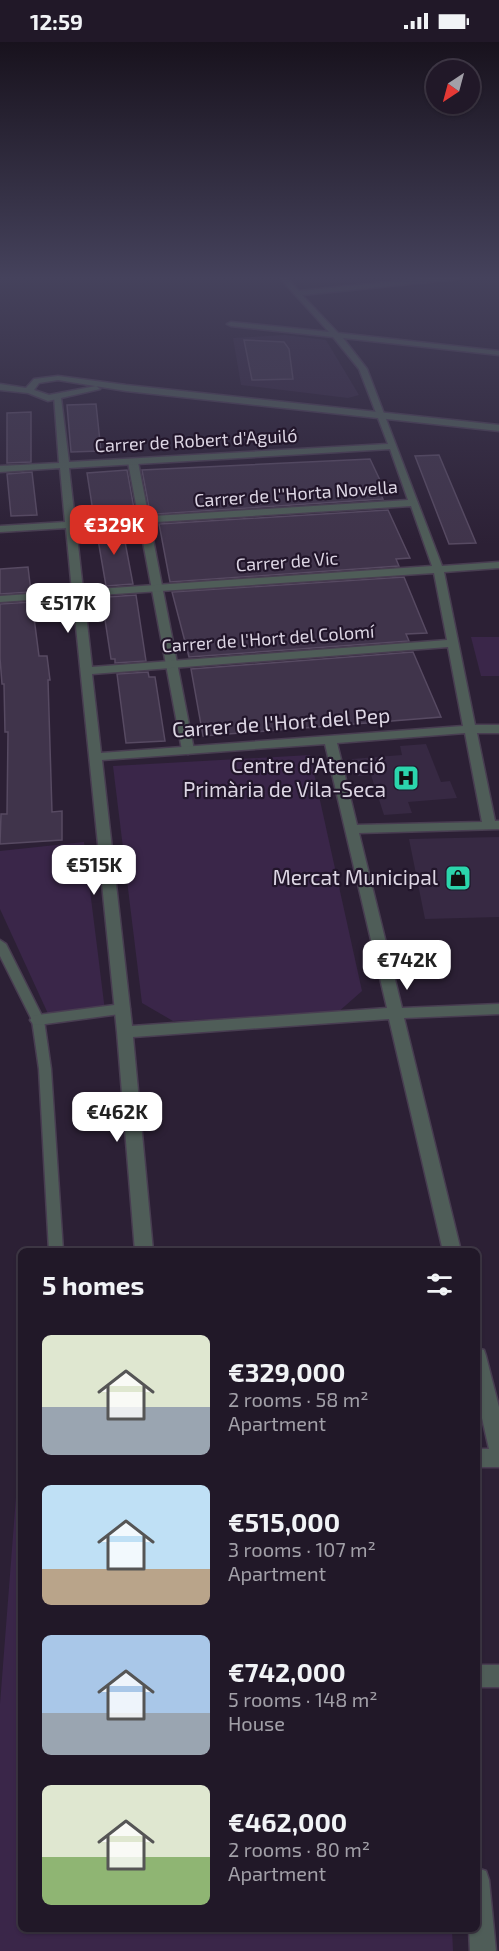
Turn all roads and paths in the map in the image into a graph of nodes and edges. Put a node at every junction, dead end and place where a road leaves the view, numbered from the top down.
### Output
1 (361, 366) edge
2 (37, 381) junction
3 (77, 382) junction
4 (0, 387) edge
5 (126, 388) junction
6 (30, 391) junction
7 (78, 392) junction
8 (57, 398) junction
9 (382, 415) junction
10 (499, 428) edge
11 (393, 446) junction
12 (133, 462) junction
13 (64, 466) junction
14 (0, 469) edge
15 (414, 503) junction
16 (144, 520) junction
17 (70, 525) junction
18 (0, 529) edge
19 (499, 565) edge
20 (438, 568) junction
21 (157, 588) junction
22 (78, 594) junction
23 (0, 599) edge
24 (453, 642) junction
25 (172, 664) junction
26 (86, 671) junction
27 (470, 729) junction
28 (499, 729) edge
29 (330, 739) junction
30 (188, 750) junction
31 (96, 756) junction
32 (494, 825) edge
33 (352, 828) junction
34 (0, 944) edge
35 (122, 1009) junction
36 (499, 1010) edge
37 (396, 1014) junction
38 (38, 1020) junction
39 (125, 1032) junction
40 (56, 1248) edge
41 (144, 1248) edge
42 (451, 1248) edge
43 (480, 1369) edge
44 (499, 1448) edge
45 (480, 1458) edge
46 (499, 1458) edge
47 (480, 1676) edge
48 (499, 1676) edge
49 (480, 1916) edge
50 (483, 1951) edge

1 - 9 street
2 - 3 street
2 - 4 street
2 - 6 street
3 - 5 street
3 - 7 street
4 - 6 street
5 - 7 street
5 - 9 street
6 - 8 street
7 - 8 street
8 - 13 street
9 - 10 street
9 - 11 street
11 - 12 street, Carrer de Robert d'Aguiló
11 - 15 street
12 - 13 street, Carrer de Robert d'Aguiló
12 - 16 street
13 - 14 street, Carrer de Robert d'Aguiló
13 - 17 street
15 - 16 street, Carrer de l''Horta Novella
15 - 20 street
16 - 17 street, Carrer de l''Horta Novella
16 - 21 street
17 - 18 street, Carrer de l''Horta Novella
17 - 22 street
19 - 20 street, Carrer de Vic
20 - 21 street, Carrer de Vic
20 - 24 street
21 - 22 street, Carrer de Vic
21 - 25 street
22 - 23 street, Carrer de Vic
22 - 26 street
24 - 25 street, Carrer de l'Hort del Colomí
24 - 27 street
25 - 26 street, Carrer de l'Hort del Colomí
25 - 30 street
26 - 31 street
27 - 28 street, Carrer de l'Hort del Pep
27 - 29 street, Carrer de l'Hort del Pep
27 - 32 street
29 - 30 street, Carrer de l'Hort del Pep
29 - 33 street
30 - 31 street, Carrer de l'Hort del Pep
31 - 35 street
32 - 33 street
33 - 37 street
34 - 38 lane
35 - 38 street
35 - 39 street
36 - 37 street
37 - 39 street
37 - 42 street
38 - 40 lane
39 - 41 street
43 - 44 street
45 - 46 street
47 - 48 street
49 - 50 street

